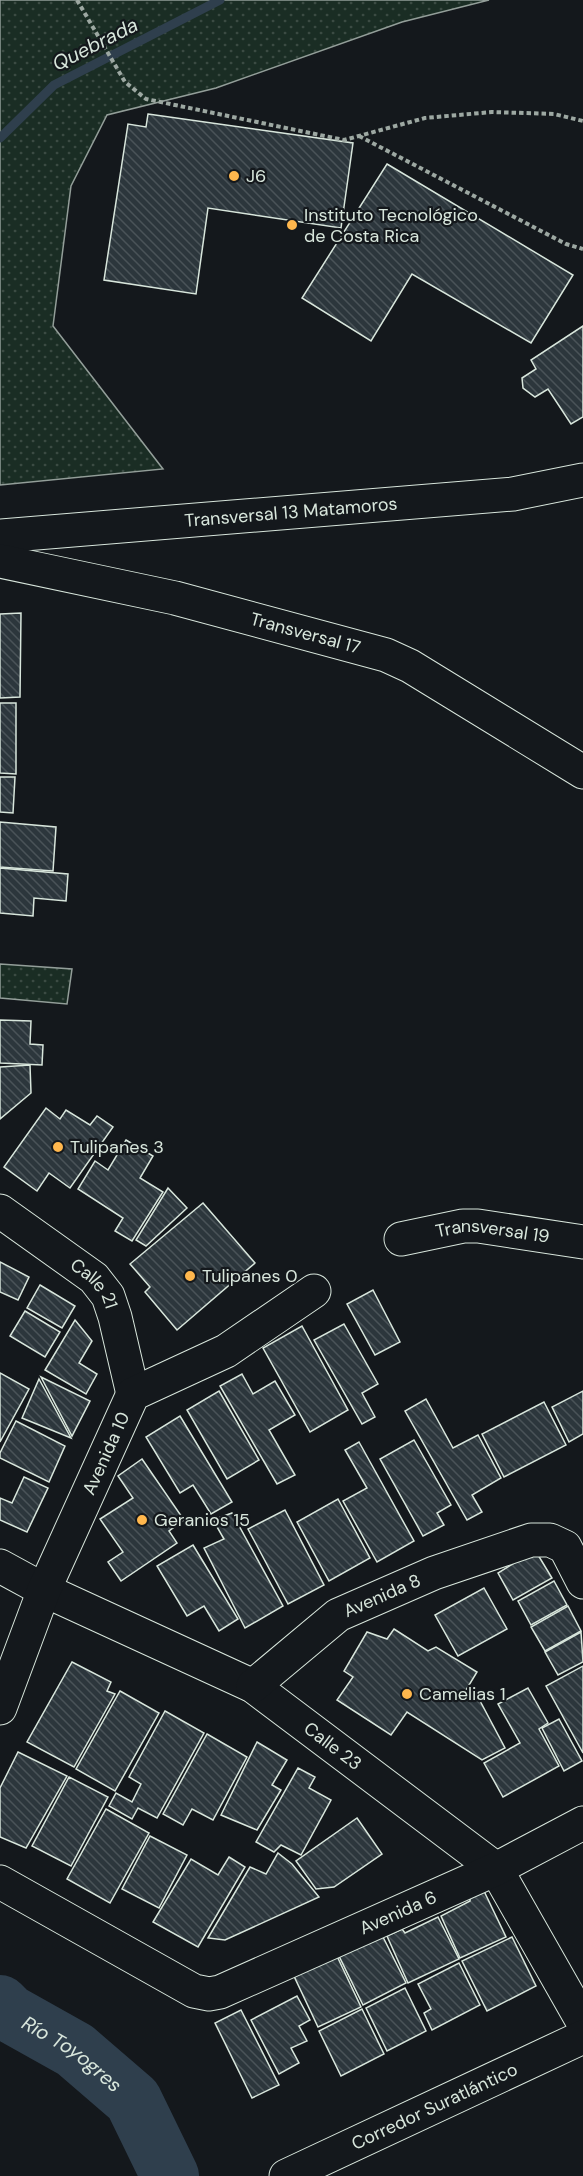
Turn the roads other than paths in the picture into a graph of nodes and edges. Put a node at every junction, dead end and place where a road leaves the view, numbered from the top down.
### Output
1 (583, 480) edge
2 (0, 536) edge
3 (0, 561) edge
4 (583, 772) edge
5 (0, 1211) edge
6 (401, 1239) dead end
7 (583, 1242) edge
8 (314, 1291) dead end
9 (133, 1394) junction
10 (0, 1566) edge
11 (583, 1582) edge
12 (44, 1590) junction
13 (253, 1686) junction
14 (0, 1708) edge
15 (583, 1823) edge
16 (496, 1869) junction
17 (0, 1882) edge
18 (583, 2022) edge
19 (583, 2037) edge
20 (286, 2176) edge

1 - 2 street, Transversal 13 Matamoros
3 - 4 street, Transversal 17
5 - 9 street, Calle 21
6 - 7 street, Transversal 19
8 - 9 street, Avenida 10
9 - 12 street, Avenida 10
10 - 12 street, Calle 23
11 - 13 street, Avenida 8
12 - 13 street, Calle 23
12 - 14 street, Avenida 10
13 - 16 street, Calle 23
15 - 16 street, Avenida 6
16 - 17 street, Avenida 6
16 - 18 street, Calle 23
19 - 20 street, Corredor Suratlántico

